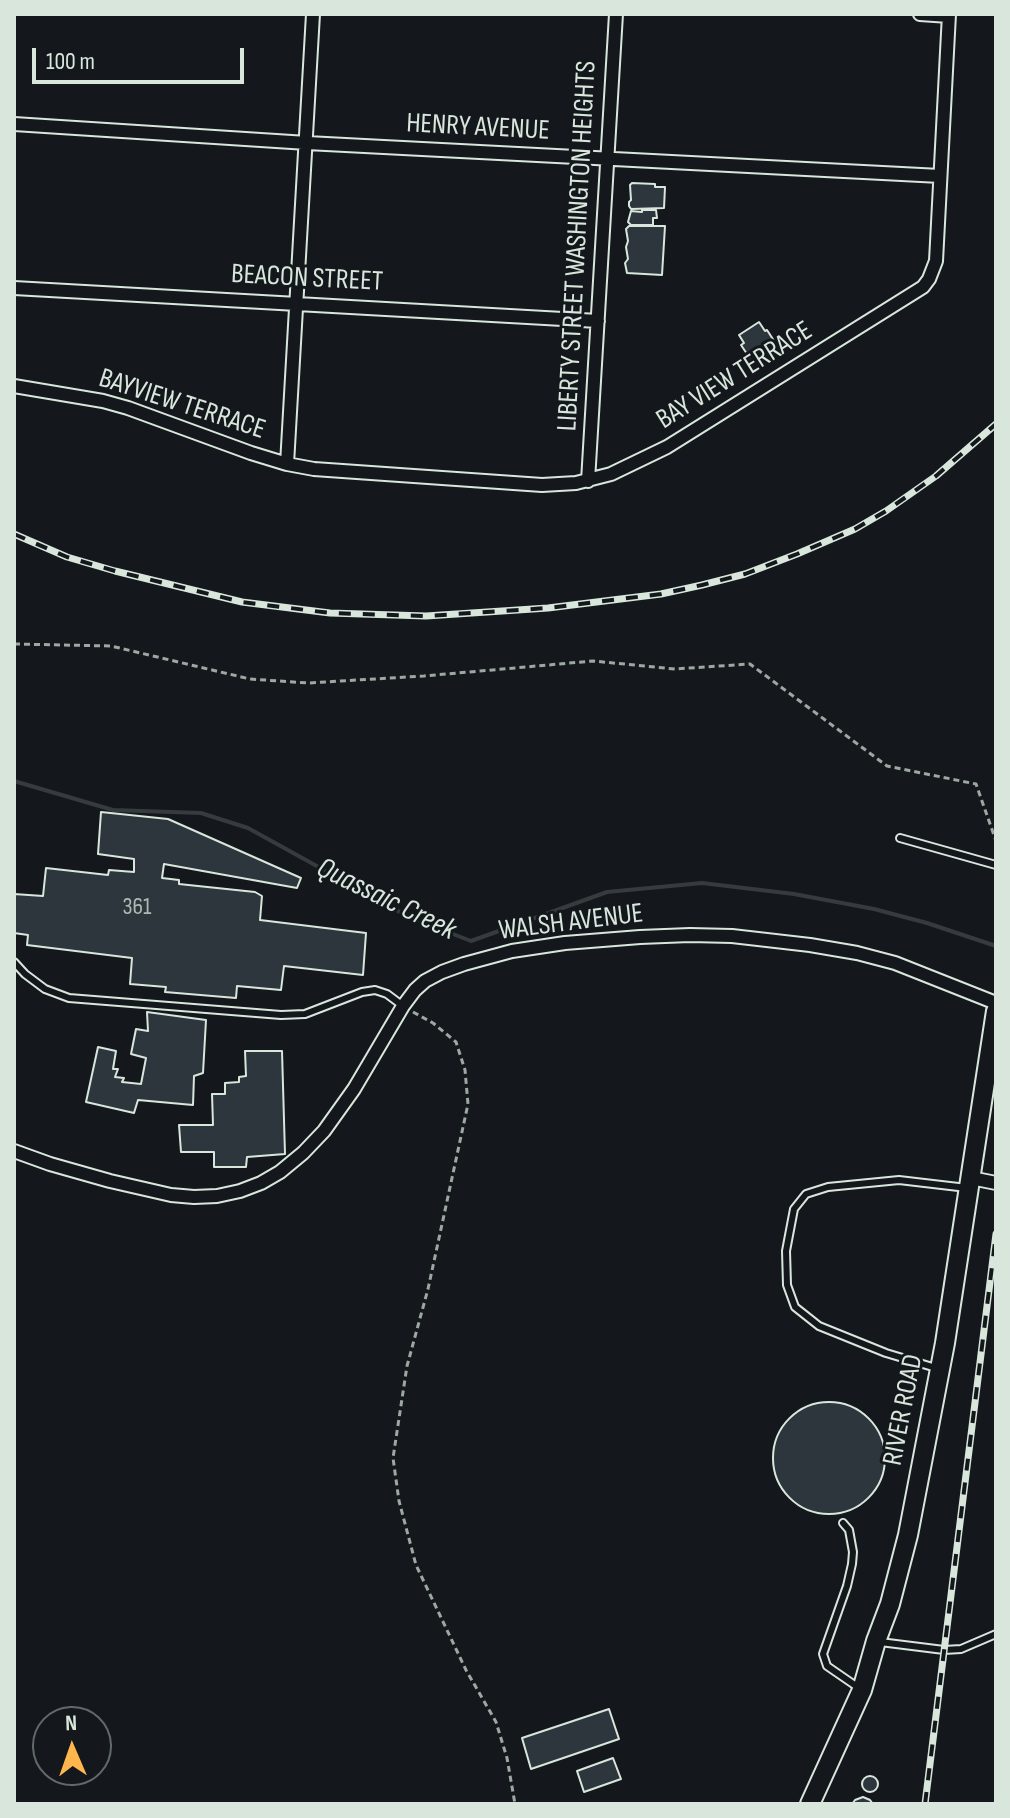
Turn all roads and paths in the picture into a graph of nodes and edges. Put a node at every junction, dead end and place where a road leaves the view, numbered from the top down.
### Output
1 (313, 14) edge
2 (616, 14) edge
3 (920, 14) edge
4 (949, 15) edge
5 (14, 124) edge
6 (307, 143) junction
7 (608, 158) junction
8 (940, 176) junction
9 (14, 288) edge
10 (297, 302) junction
11 (598, 321) junction
12 (14, 386) edge
13 (287, 464) junction
14 (588, 481) junction
15 (14, 644) edge
16 (900, 838) dead end
17 (996, 841) edge
18 (996, 865) edge
19 (14, 962) edge
20 (996, 1003) edge
21 (403, 1006) junction
22 (996, 1011) edge
23 (14, 1151) edge
24 (970, 1183) junction
25 (996, 1183) edge
26 (940, 1369) junction
27 (843, 1523) dead end
28 (996, 1634) edge
29 (876, 1641) junction
30 (862, 1690) junction
31 (515, 1804) edge
32 (810, 1804) edge

1 - 6 street
2 - 7 street, LIBERTY STREET WASHINGTON HEIGHTS
3 - 4 street
4 - 8 street, BAY VIEW TERRACE
5 - 6 street, HENRY AVENUE
6 - 7 street, HENRY AVENUE
6 - 10 street
7 - 8 street, HENRY AVENUE
7 - 11 street, LIBERTY STREET WASHINGTON HEIGHTS
8 - 14 street, BAY VIEW TERRACE
9 - 10 street, BEACON STREET
10 - 11 street, BEACON STREET
10 - 13 street
11 - 14 street, LIBERTY STREET WASHINGTON HEIGHTS
12 - 13 street, BAYVIEW TERRACE
13 - 14 street, BAY VIEW TERRACE
15 - 17 path
16 - 18 lane
19 - 21 lane
20 - 21 street, WALSH AVENUE
21 - 23 street, WALSH AVENUE
21 - 31 path
22 - 24 street, RIVER ROAD
24 - 25 street
24 - 26 street, RIVER ROAD
24 - 26 lane
26 - 29 street, RIVER ROAD
27 - 30 lane
28 - 29 lane
29 - 30 street, RIVER ROAD
30 - 32 street, RIVER ROAD

